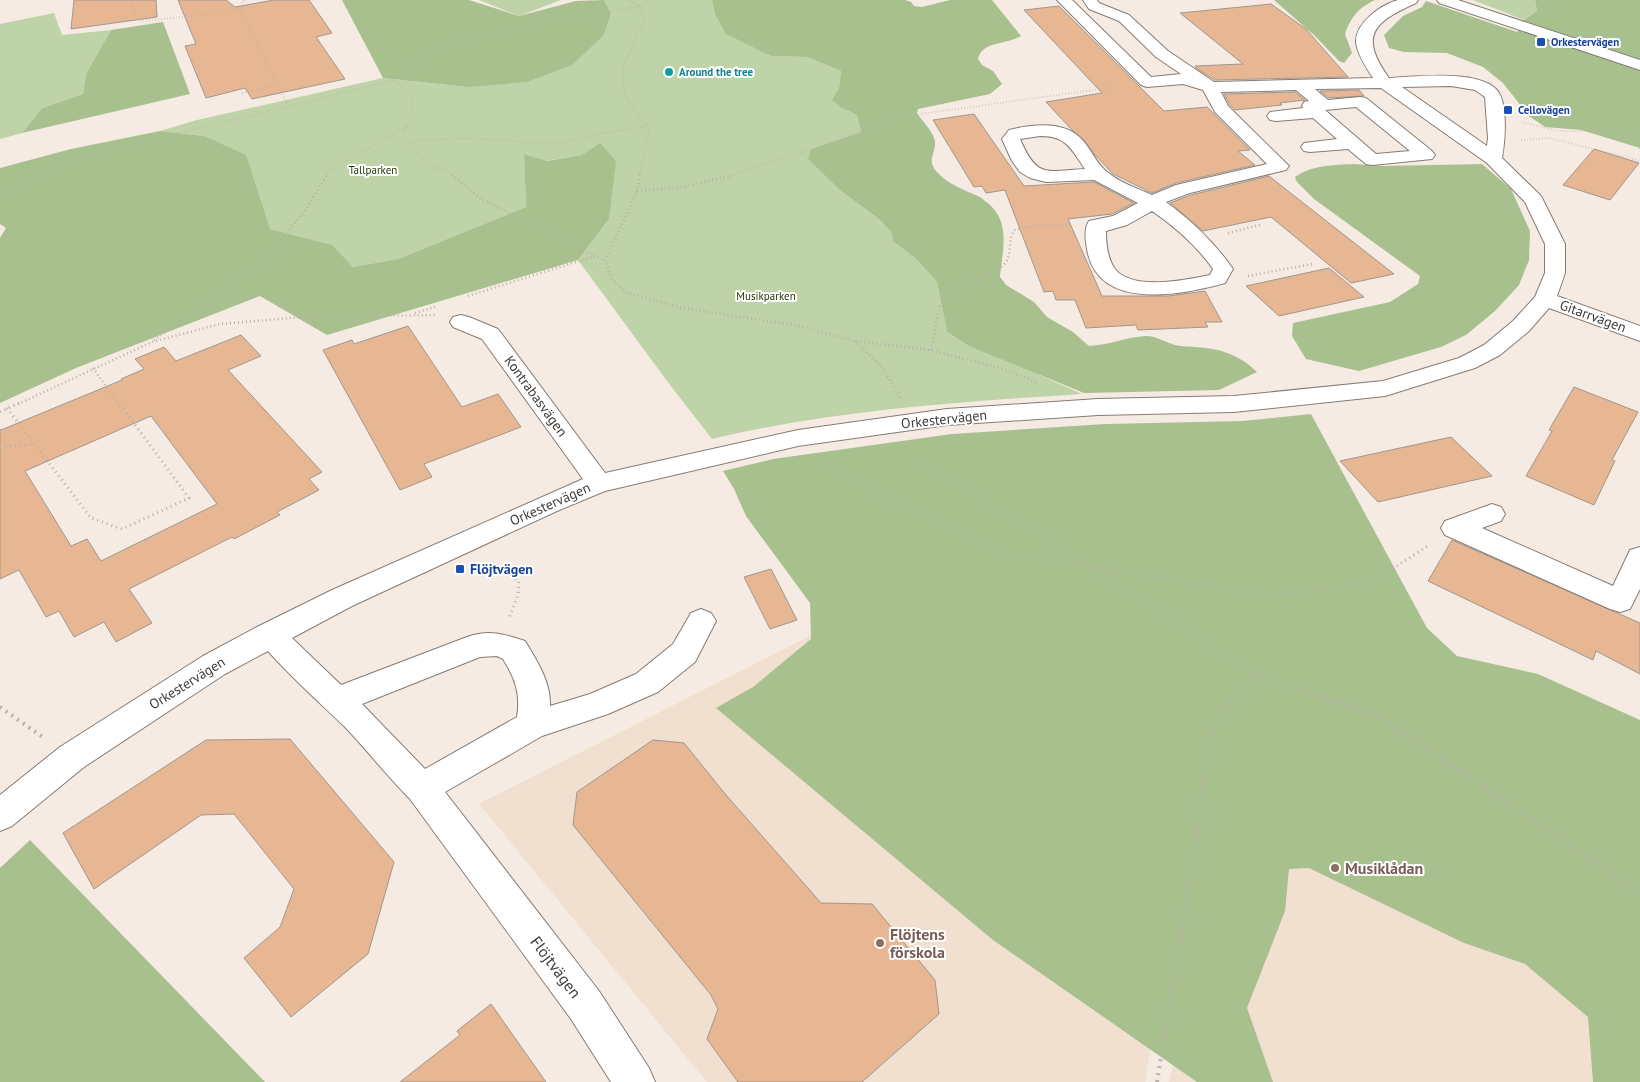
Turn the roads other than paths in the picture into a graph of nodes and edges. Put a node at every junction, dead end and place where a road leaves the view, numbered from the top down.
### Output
1 (1064, 0) edge
2 (1090, 0) edge
3 (1411, 0) edge
4 (1444, 0) edge
5 (1640, 66) edge
6 (1384, 82) junction
7 (1299, 84) junction
8 (1210, 87) junction
9 (1321, 109) junction
10 (1276, 116) dead end
11 (1352, 142) junction
12 (1310, 147) dead end
13 (1495, 148) junction
14 (1099, 176) dead end
15 (1152, 202) junction
16 (1545, 299) junction
17 (461, 322) road end
18 (1640, 334) edge
19 (599, 483) junction
20 (1492, 514) dead end
21 (1640, 557) edge
22 (701, 621) dead end
23 (270, 634) junction
24 (338, 700) junction
25 (532, 725) junction
26 (422, 788) junction
27 (0, 815) edge
28 (635, 1082) edge

1 - 8 street
2 - 8 street
3 - 6 street, Orkestervägen
4 - 5 street
6 - 7 street
6 - 13 street, Orkestervägen
6 - 13 street
7 - 8 street
7 - 9 street
8 - 15 street
9 - 10 street
9 - 11 street
9 - 11 street
11 - 12 street
13 - 16 street, Orkestervägen
14 - 15 street
15 - 15 street
16 - 18 street, Gitarrvägen
16 - 19 street, Orkestervägen
17 - 19 street, Kontrabasvägen
19 - 23 street, Orkestervägen
20 - 21 street
22 - 25 street
23 - 24 street, Flöjtvägen
23 - 27 street, Orkestervägen
24 - 25 street
24 - 26 street, Flöjtvägen
25 - 26 street
26 - 28 street, Flöjtvägen

